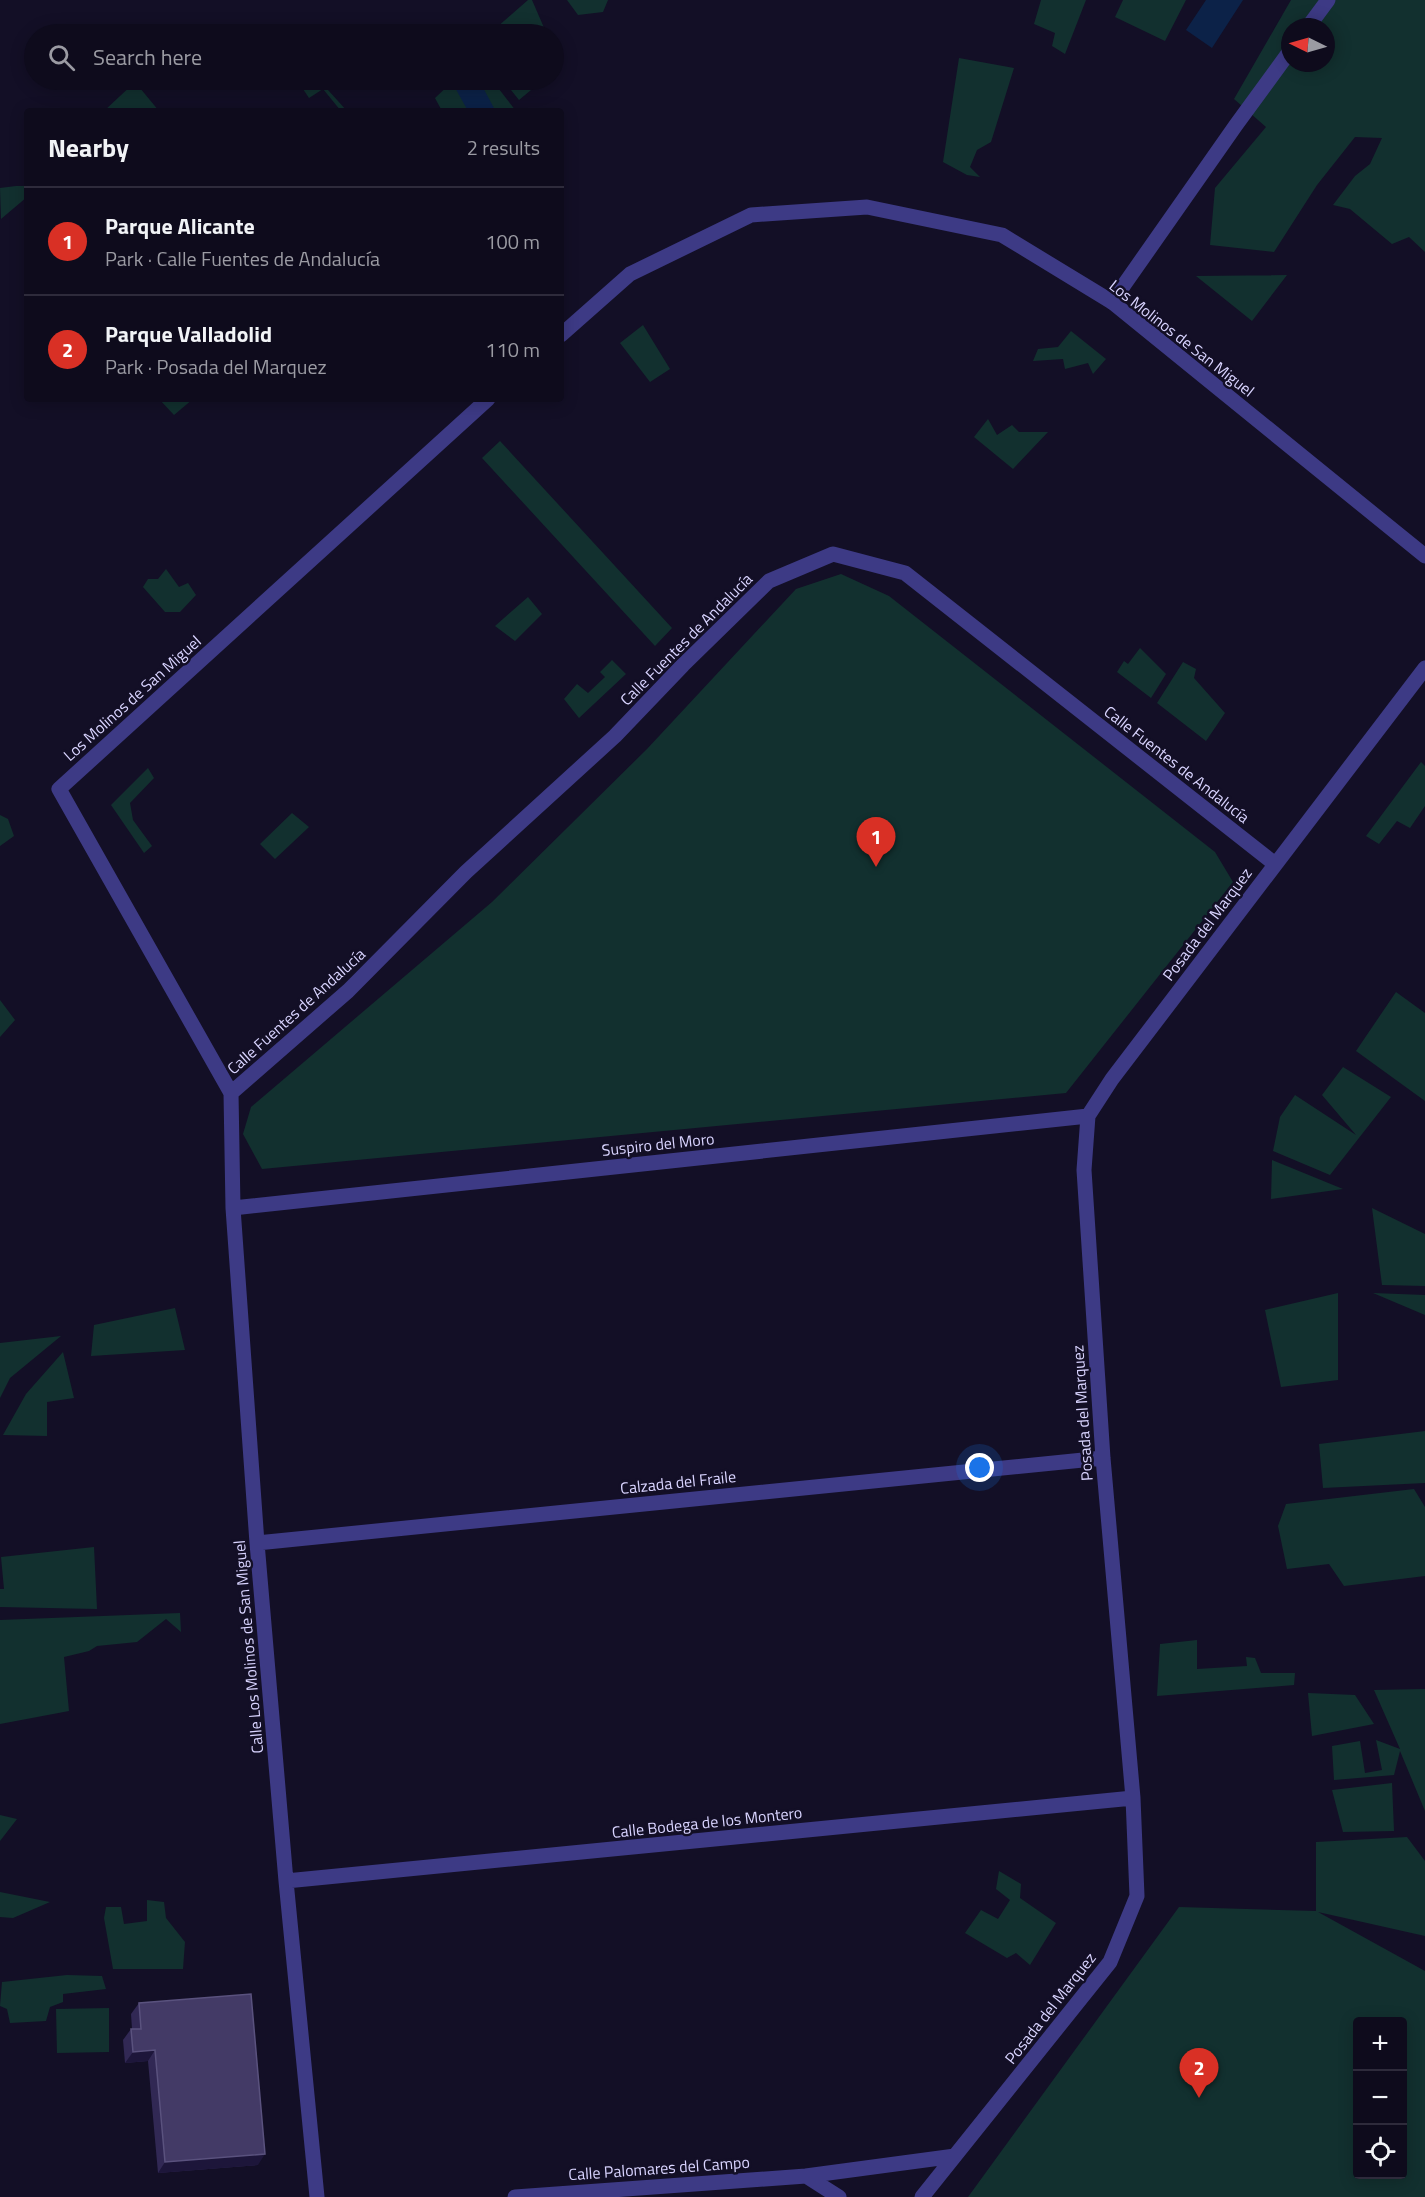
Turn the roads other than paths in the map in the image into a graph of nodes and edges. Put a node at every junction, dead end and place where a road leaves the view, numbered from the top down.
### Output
1 (1328, 0) edge
2 (1315, 18) edge
3 (1281, 63) edge
4 (1112, 302) junction
5 (564, 332) edge
6 (485, 402) edge
7 (1425, 556) edge
8 (1425, 668) edge
9 (1275, 864) junction
10 (231, 1093) junction
11 (1088, 1116) junction
12 (233, 1208) junction
13 (1103, 1458) junction
14 (257, 1543) junction
15 (1133, 1798) junction
16 (286, 1881) junction
17 (955, 2156) junction
18 (806, 2175) junction
19 (317, 2197) edge
20 (515, 2197) edge
21 (839, 2197) edge
22 (922, 2197) edge

1 - 2 street
3 - 4 street
4 - 5 street, Los Molinos de San Miguel
4 - 7 street, Los Molinos de San Miguel
6 - 10 street, Los Molinos de San Miguel
8 - 9 street, Posada del Marquez
9 - 10 street, Calle Fuentes de Andalucía
9 - 11 street, Posada del Marquez
10 - 12 street, Calle Los Molinos de San Miguel
11 - 12 street, Suspiro del Moro
11 - 13 street, Posada del Marquez
12 - 14 street, Calle Los Molinos de San Miguel
13 - 14 street, Calzada del Fraile
13 - 15 street, Posada del Marquez
14 - 16 street, Calle Los Molinos de San Miguel
15 - 16 street, Calle Bodega de los Montero
15 - 17 street, Posada del Marquez
16 - 19 street, Calle Los Molinos de San Miguel
17 - 18 street, Calle Palomares del Campo
17 - 22 street, Posada del Marquez
18 - 20 street, Calle Palomares del Campo
18 - 21 street

